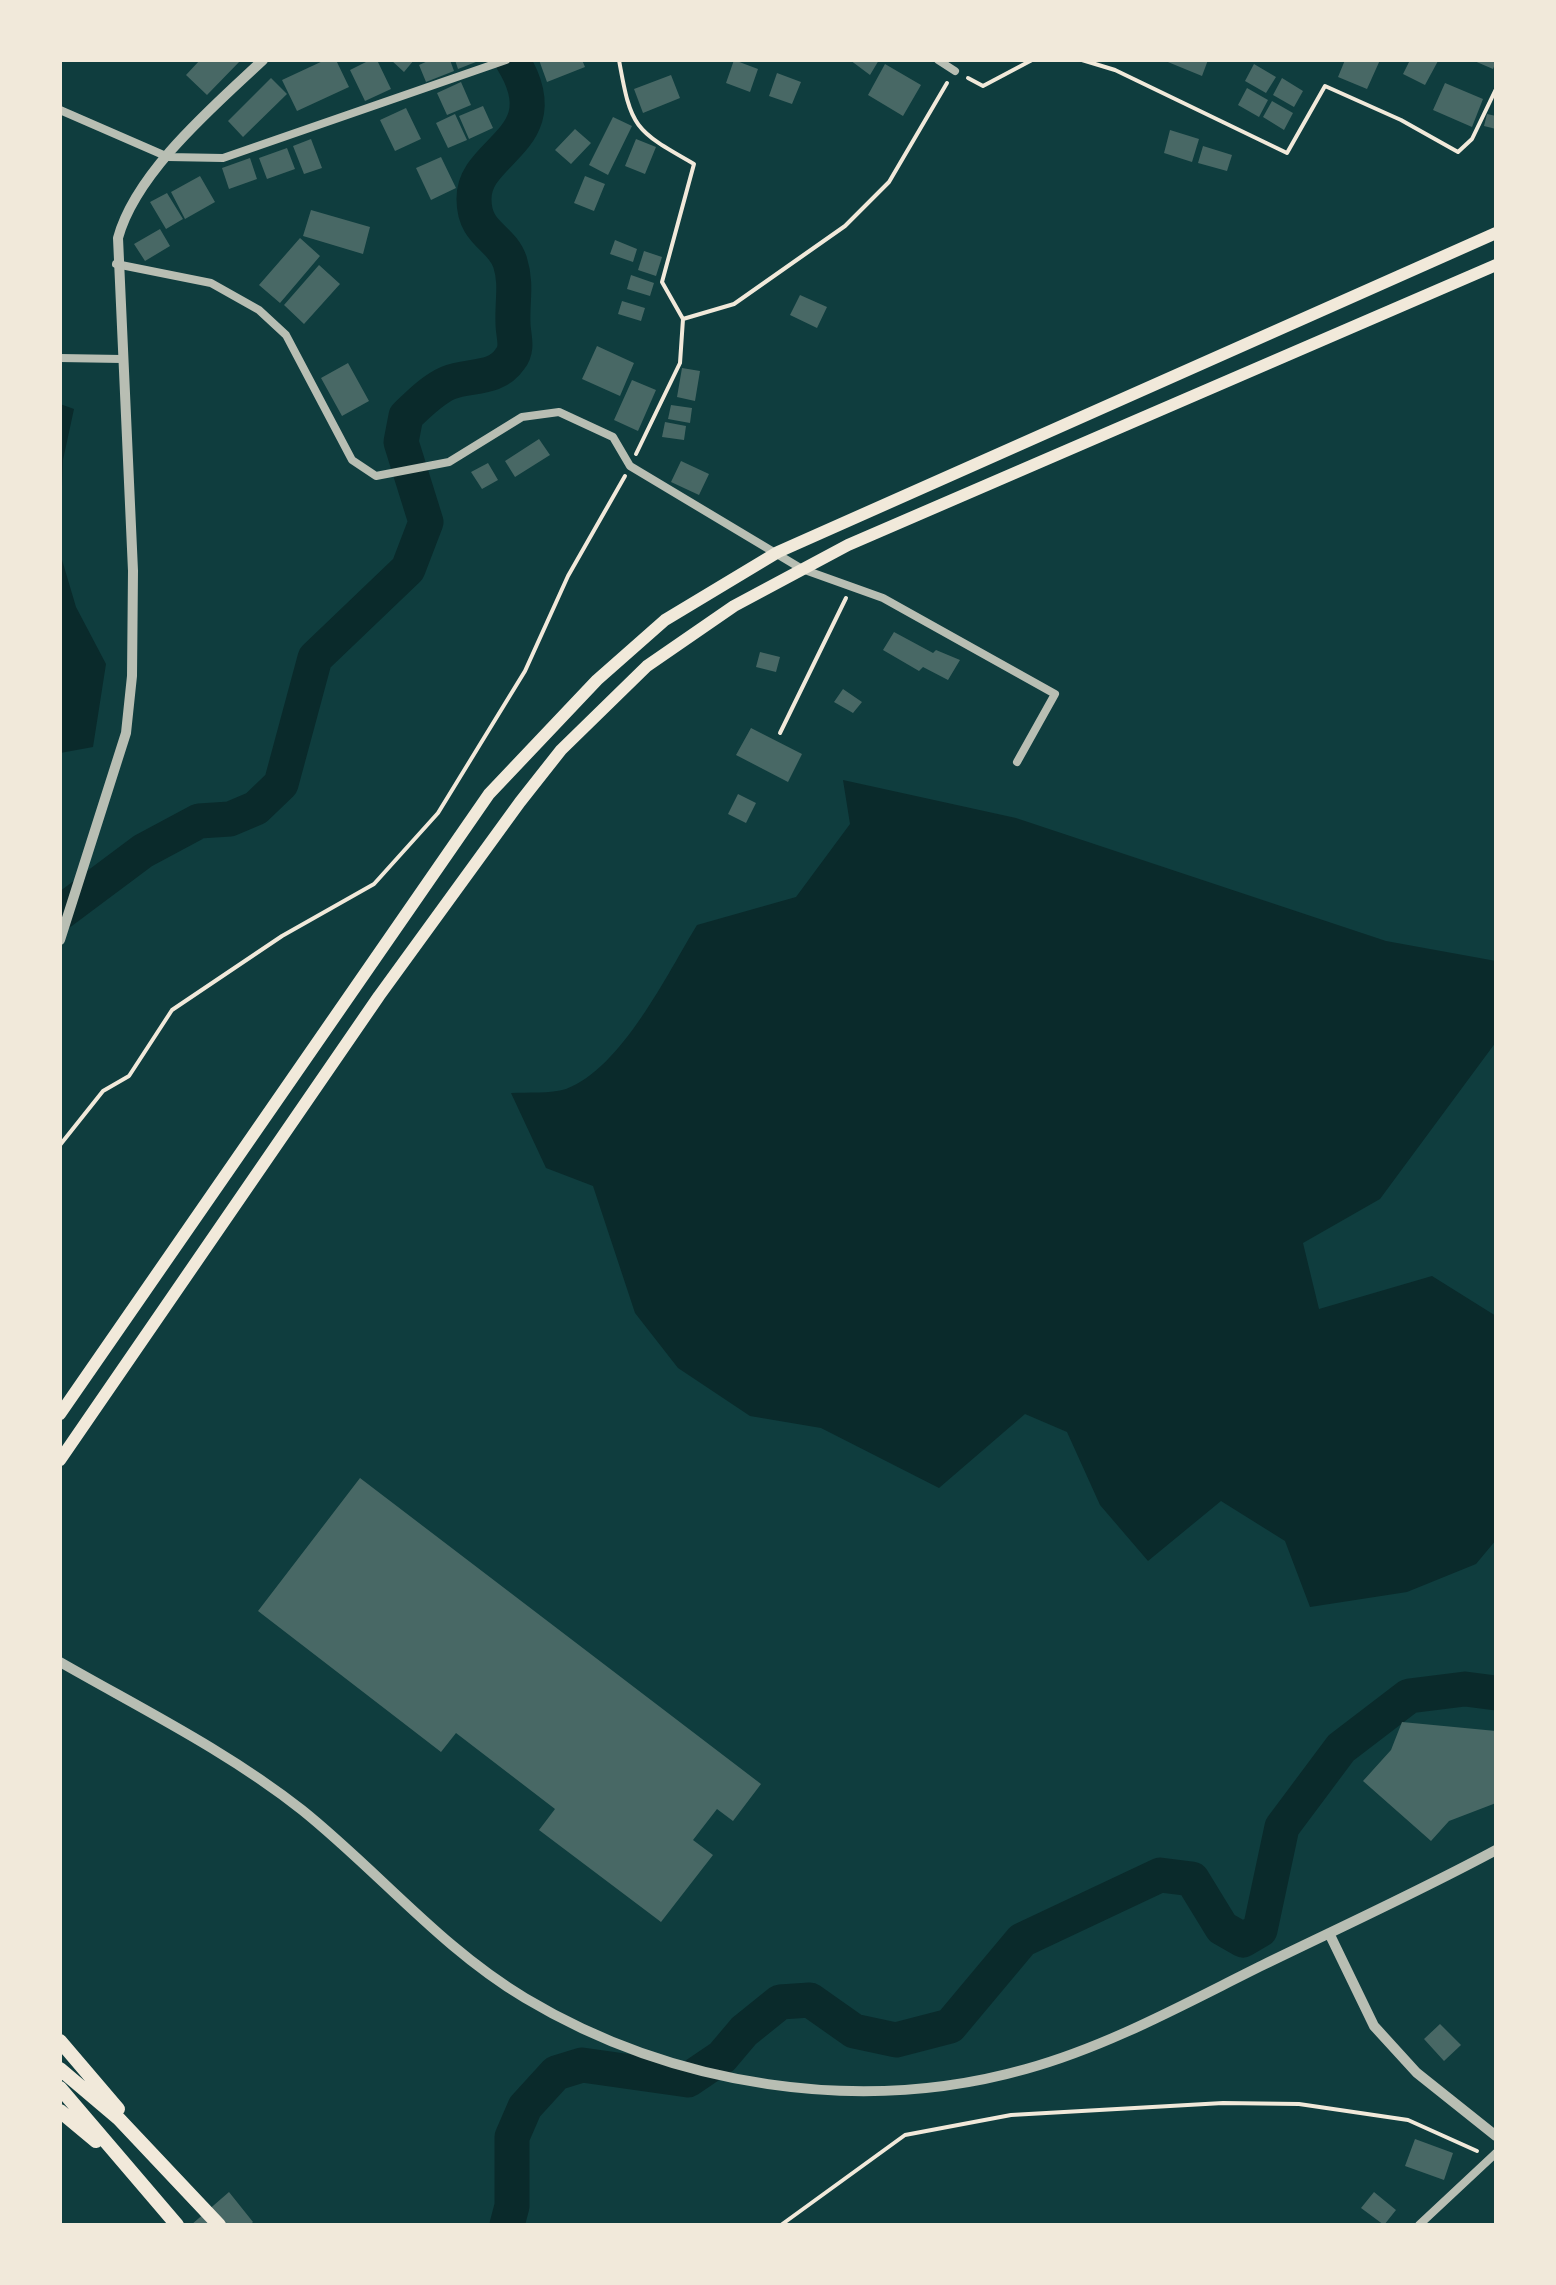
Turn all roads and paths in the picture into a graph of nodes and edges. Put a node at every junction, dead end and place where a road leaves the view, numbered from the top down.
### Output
1 (263, 60) edge
2 (506, 60) edge
3 (619, 60) edge
4 (938, 60) edge
5 (1032, 60) edge
6 (1082, 60) edge
7 (954, 71) junction
8 (1496, 89) edge
9 (60, 110) edge
10 (168, 157) junction
11 (1496, 234) edge
12 (116, 264) junction
13 (1496, 264) edge
14 (683, 319) junction
15 (60, 358) edge
16 (122, 359) junction
17 (630, 466) junction
18 (778, 552) junction
19 (802, 569) junction
20 (852, 586) junction
21 (780, 733) dead end
22 (1017, 762) dead end
23 (60, 940) edge
24 (60, 1145) edge
25 (60, 1414) edge
26 (60, 1460) edge
27 (60, 1662) edge
28 (1496, 1850) edge
29 (1328, 1934) junction
30 (60, 2041) edge
31 (60, 2069) edge
32 (60, 2088) edge
33 (60, 2111) edge
34 (1496, 2136) edge
35 (1494, 2156) edge
36 (169, 2168) junction
37 (147, 2190) junction
38 (1423, 2224) edge
39 (177, 2225) edge
40 (219, 2225) edge
41 (781, 2225) edge

1 - 10 street
2 - 10 street
3 - 14 path
4 - 7 street
5 - 7 path
6 - 8 path
7 - 14 path
9 - 10 street
10 - 12 street
11 - 18 main road
12 - 16 street
12 - 17 street
13 - 19 main road
14 - 17 path
15 - 16 street
16 - 23 street
17 - 18 street
17 - 24 path
18 - 19 street
18 - 25 main road
19 - 20 street
19 - 26 main road
20 - 21 path
20 - 22 street
27 - 29 street
28 - 29 street
29 - 34 street
30 - 36 highway
31 - 36 highway
32 - 37 highway
33 - 37 highway
35 - 38 street
35 - 41 path
36 - 40 highway
37 - 39 highway

